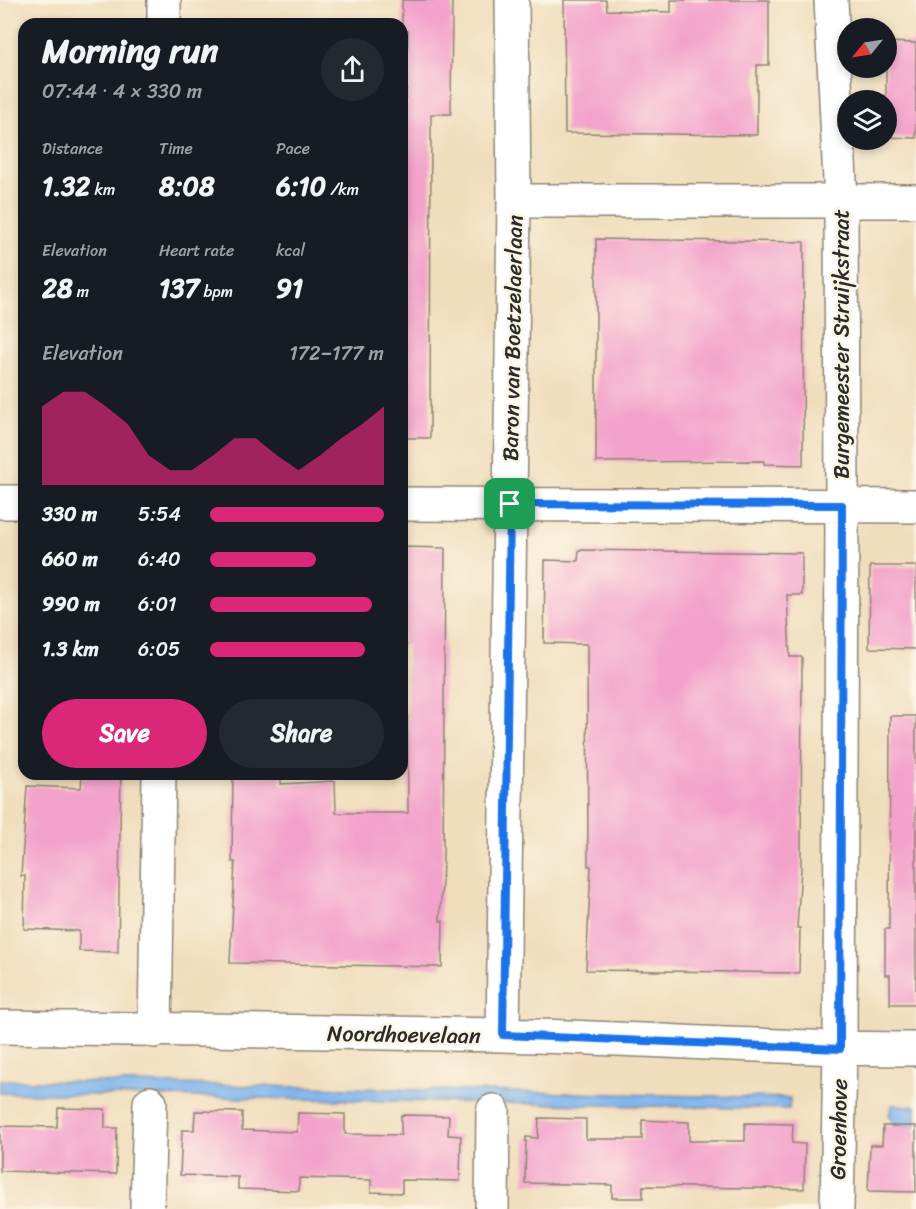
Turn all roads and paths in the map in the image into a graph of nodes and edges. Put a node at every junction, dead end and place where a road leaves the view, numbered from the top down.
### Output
1 (164, 0) edge
2 (512, 0) edge
3 (831, 0) edge
4 (164, 18) edge
5 (514, 201) junction
6 (841, 201) junction
7 (916, 201) edge
8 (0, 502) edge
9 (18, 502) edge
10 (408, 504) edge
11 (510, 504) junction
12 (842, 505) junction
13 (916, 506) edge
14 (159, 780) edge
15 (0, 1027) edge
16 (155, 1031) junction
17 (503, 1035) junction
18 (840, 1049) junction
19 (916, 1049) edge
20 (150, 1103) dead end
21 (493, 1111) dead end
22 (147, 1209) edge
23 (492, 1209) edge
24 (837, 1209) edge

1 - 4 street
2 - 5 street, Baron van Boetzelaerlaan
3 - 6 street, Burgemeester Struijkstraat
5 - 6 street
5 - 11 street, Baron van Boetzelaerlaan
6 - 7 street
6 - 12 street, Burgemeester Struijkstraat
8 - 9 street
10 - 11 street
11 - 12 street
11 - 17 street, Baron van Boetzelaerlaan
12 - 13 street
12 - 18 street, Burgemeester Struijkstraat
14 - 16 street
15 - 16 street, Noordhoevelaan
16 - 17 street, Noordhoevelaan
17 - 18 street, Noordhoevelaan
18 - 19 street, Noordhoevelaan
18 - 24 street, Groenhove
20 - 22 street
21 - 23 street

